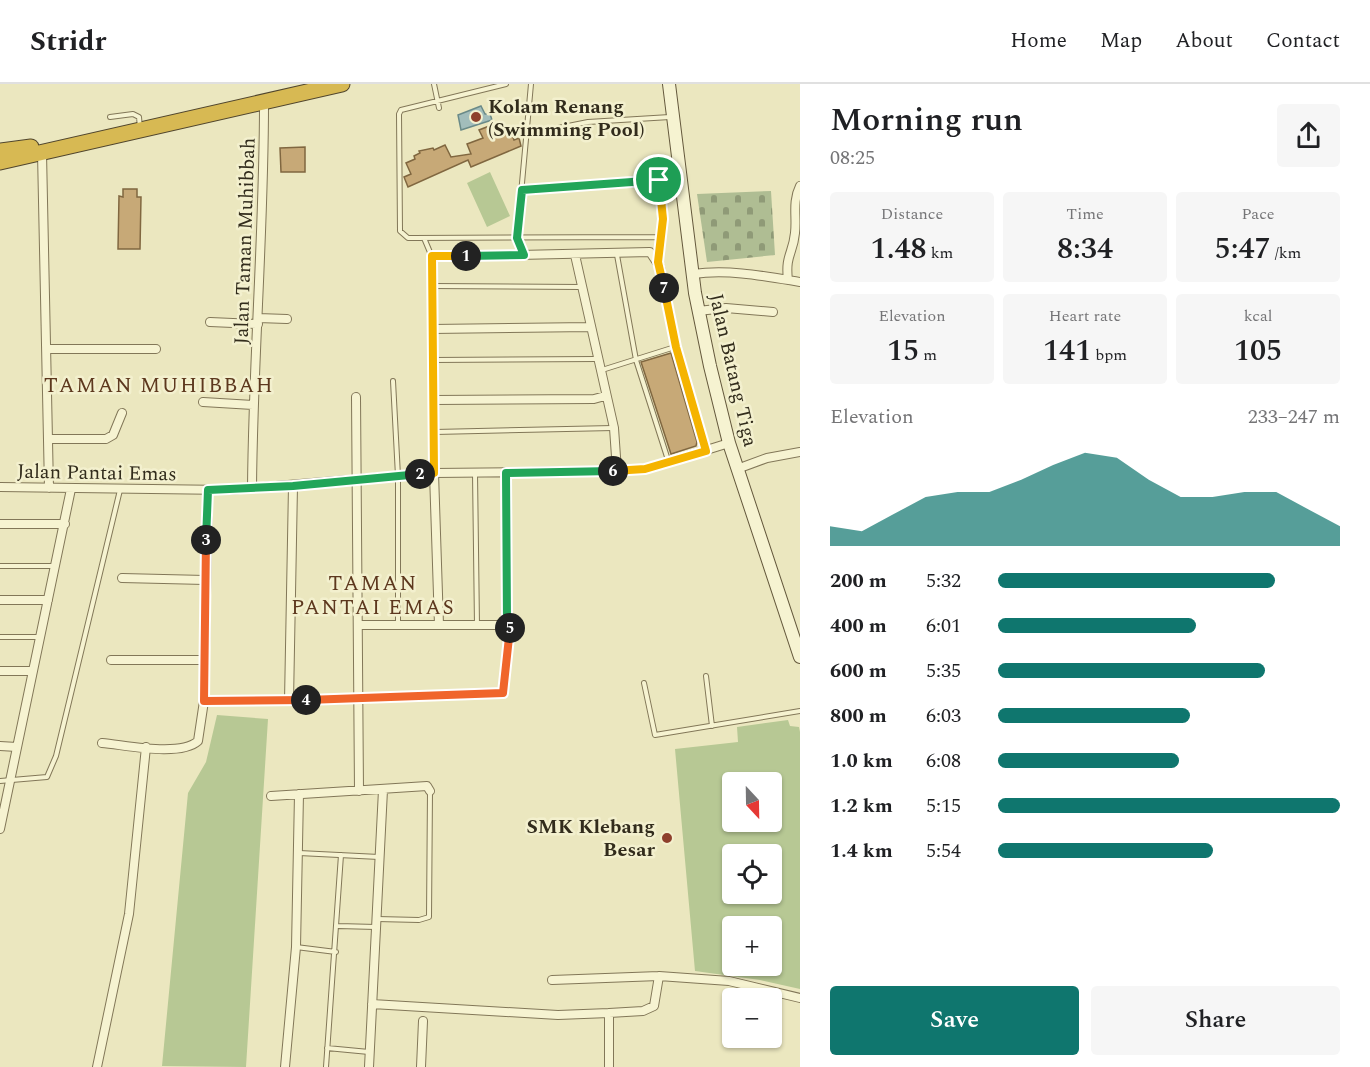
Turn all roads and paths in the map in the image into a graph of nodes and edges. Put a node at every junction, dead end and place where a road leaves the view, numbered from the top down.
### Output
1 (342, 84) edge
2 (434, 84) edge
3 (506, 84) edge
4 (531, 84) edge
5 (669, 84) edge
6 (437, 100) junction
7 (264, 104) junction
8 (439, 108) dead end
9 (110, 117) dead end
10 (674, 117) junction
11 (558, 128) dead end
12 (140, 131) junction
13 (0, 144) edge
14 (43, 150) junction
15 (0, 151) edge
16 (0, 162) edge
17 (800, 186) edge
18 (522, 190) junction
19 (660, 237) junction
20 (424, 238) junction
21 (517, 238) junction
22 (524, 255) junction
23 (575, 255) junction
24 (617, 255) junction
25 (432, 256) junction
26 (658, 262) junction
27 (693, 274) junction
28 (788, 280) junction
29 (800, 282) edge
30 (432, 286) junction
31 (581, 287) junction
32 (698, 311) junction
33 (773, 312) dead end
34 (287, 319) dead end
35 (258, 321) junction
36 (210, 322) dead end
37 (590, 327) junction
38 (432, 329) junction
39 (676, 347) junction
40 (47, 349) junction
41 (156, 349) dead end
42 (597, 359) junction
43 (433, 360) junction
44 (636, 360) junction
45 (599, 371) junction
46 (393, 381) dead end
47 (605, 396) junction
48 (356, 397) dead end
49 (434, 400) junction
50 (203, 402) dead end
51 (253, 405) junction
52 (122, 413) dead end
53 (614, 428) junction
54 (434, 432) junction
55 (48, 439) junction
56 (729, 443) junction
57 (706, 451) junction
58 (800, 452) edge
59 (669, 462) junction
60 (737, 469) junction
61 (617, 471) junction
62 (434, 473) junction
63 (475, 473) junction
64 (506, 473) junction
65 (398, 476) junction
66 (359, 478) junction
67 (293, 486) junction
68 (0, 487) edge
69 (49, 488) junction
70 (252, 488) junction
71 (71, 489) junction
72 (120, 489) junction
73 (208, 490) junction
74 (0, 524) edge
75 (65, 525) junction
76 (57, 566) junction
77 (0, 567) edge
78 (122, 578) dead end
79 (205, 580) junction
80 (0, 600) edge
81 (48, 600) junction
82 (399, 624) junction
83 (359, 625) junction
84 (439, 625) junction
85 (477, 625) junction
86 (510, 625) junction
87 (795, 626) edge
88 (40, 636) junction
89 (0, 637) edge
90 (800, 657) edge
91 (111, 660) dead end
92 (204, 660) junction
93 (0, 671) edge
94 (33, 671) junction
95 (706, 676) dead end
96 (644, 683) dead end
97 (359, 698) junction
98 (204, 701) junction
99 (289, 701) junction
100 (800, 711) edge
101 (712, 726) junction
102 (102, 743) dead end
103 (0, 746) edge
104 (17, 747) junction
105 (146, 747) junction
106 (0, 781) edge
107 (10, 781) junction
108 (383, 790) junction
109 (359, 791) junction
110 (430, 791) joint
111 (299, 794) junction
112 (271, 796) dead end
113 (0, 826) edge
114 (299, 853) junction
115 (341, 855) junction
116 (380, 857) junction
117 (376, 923) junction
118 (338, 926) junction
119 (296, 947) junction
120 (336, 952) junction
121 (659, 976) junction
122 (552, 980) dead end
123 (800, 998) edge
124 (372, 1004) junction
125 (609, 1013) junction
126 (423, 1021) dead end
127 (327, 1048) junction
128 (370, 1052) junction
129 (97, 1067) edge
130 (285, 1067) edge
131 (326, 1067) edge
132 (369, 1067) edge
133 (421, 1067) edge
134 (609, 1067) edge

1 - 7 highway
2 - 6 lane
3 - 6 lane
4 - 18 lane
5 - 10 main road, Jalan Batang Tiga
6 - 8 lane
6 - 20 lane
7 - 12 highway
7 - 35 street, Jalan Taman Muhibbah
9 - 12 lane
10 - 11 lane
10 - 27 main road, Jalan Batang Tiga
12 - 14 highway
13 - 14 highway
14 - 15 highway
14 - 16 highway
14 - 40 street
17 - 28 street
18 - 19 lane
18 - 21 lane
19 - 21 lane
19 - 26 lane
20 - 21 lane
20 - 25 lane
21 - 22 lane
22 - 23 street
22 - 25 street
23 - 24 street
23 - 31 street
24 - 26 street
24 - 44 lane
25 - 30 street
26 - 39 street
27 - 28 street
27 - 32 main road, Jalan Batang Tiga
28 - 29 street
30 - 31 lane
30 - 38 street
31 - 37 street
32 - 33 street
32 - 56 main road, Jalan Batang Tiga
34 - 35 street
35 - 36 street
35 - 51 street, Jalan Taman Muhibbah
37 - 38 street
37 - 42 street
38 - 43 street
39 - 44 lane
39 - 57 street
40 - 41 street
40 - 55 street
42 - 43 lane
42 - 45 street
43 - 49 street
44 - 45 lane
44 - 59 lane
45 - 47 street
46 - 65 lane
47 - 49 street
47 - 53 street
48 - 66 street
49 - 54 street
50 - 51 street
51 - 70 street, Jalan Taman Muhibbah
52 - 55 street
53 - 54 lane
53 - 61 street
54 - 62 street
55 - 69 street
56 - 57 street, Jalan Pantai Emas
56 - 60 main road, Jalan Batang Tiga
57 - 59 street, Jalan Pantai Emas
58 - 60 street
59 - 61 street, Jalan Pantai Emas
60 - 87 main road, Jalan Batang Tiga
61 - 64 street, Jalan Pantai Emas
62 - 63 street, Jalan Pantai Emas
62 - 65 street, Jalan Pantai Emas
62 - 84 street
63 - 64 street, Jalan Pantai Emas
63 - 85 lane
64 - 86 street
65 - 66 street, Jalan Pantai Emas
65 - 82 lane
66 - 67 street, Jalan Pantai Emas
66 - 83 street
67 - 70 street, Jalan Pantai Emas
67 - 99 street
68 - 69 street, Jalan Pantai Emas
69 - 71 street, Jalan Pantai Emas
70 - 73 street, Jalan Pantai Emas
71 - 72 street, Jalan Pantai Emas
71 - 75 street
72 - 73 street, Jalan Pantai Emas
72 - 107 lane
73 - 79 street
74 - 75 street
75 - 76 street
76 - 77 lane
76 - 81 street
78 - 79 street
79 - 92 street
80 - 81 street
81 - 88 street
82 - 83 street
82 - 84 street
83 - 97 street
84 - 85 street
85 - 86 street
86 - 97 street
87 - 90 main road, Jalan Batang Tiga
88 - 89 lane
88 - 94 street
91 - 92 street
92 - 98 street
93 - 94 street
94 - 104 street
95 - 101 lane
96 - 101 lane
97 - 99 street
97 - 109 street
98 - 99 street
98 - 105 street
100 - 101 lane
102 - 105 street
103 - 104 street
104 - 107 street
105 - 129 street
106 - 107 lane
107 - 113 street
108 - 109 street
108 - 110 street
108 - 116 street
109 - 111 street
110 - 117 lane
111 - 112 street
111 - 114 street
114 - 115 lane
114 - 119 street
115 - 116 lane
115 - 118 lane
116 - 117 street
117 - 118 lane
117 - 124 street
118 - 120 lane
119 - 120 lane
119 - 130 street
120 - 127 lane
121 - 122 street
121 - 123 street
121 - 125 street
124 - 125 street
124 - 128 street
125 - 134 street
126 - 133 street
127 - 128 lane
127 - 131 lane
128 - 132 street

